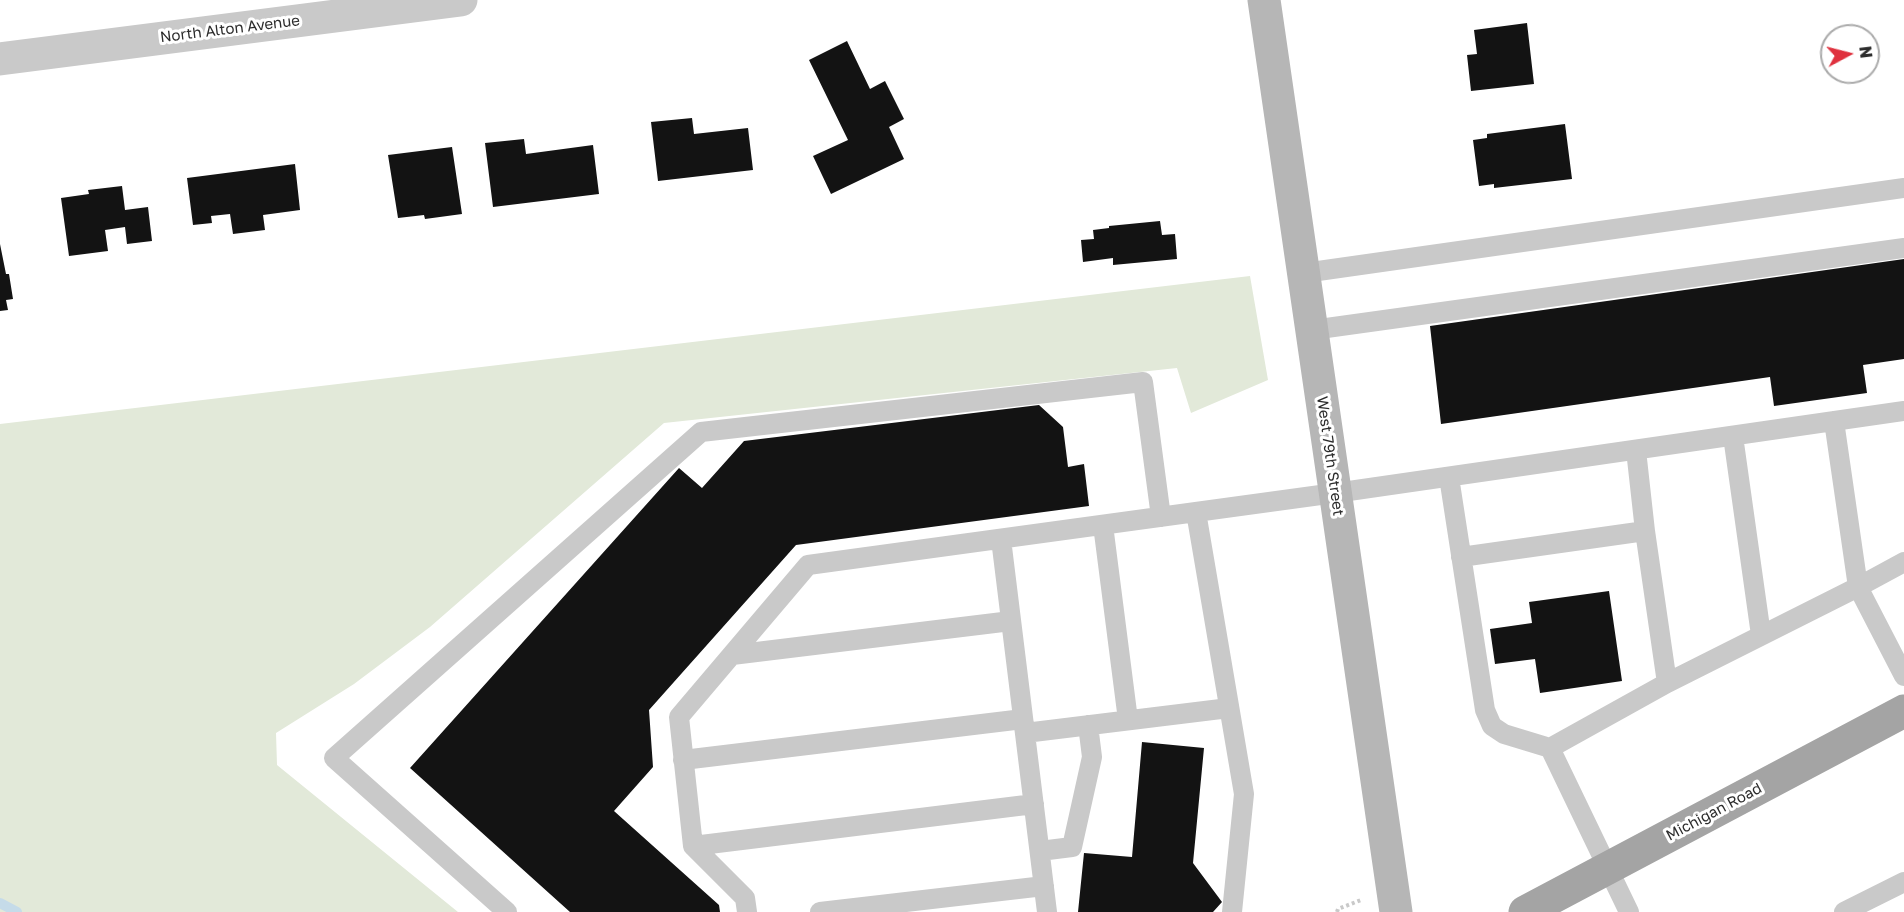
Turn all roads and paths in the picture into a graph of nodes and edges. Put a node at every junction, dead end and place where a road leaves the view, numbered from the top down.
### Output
1 (461, 0) edge
2 (1264, 0) edge
3 (0, 59) edge
4 (1904, 188) edge
5 (1904, 248) edge
6 (1304, 273) junction
7 (1312, 330) junction
8 (1904, 411) edge
9 (1834, 422) junction
10 (1733, 436) junction
11 (1636, 450) junction
12 (1449, 477) junction
13 (1335, 493) junction
14 (1196, 513) junction
15 (1161, 517) junction
16 (1103, 525) junction
17 (1645, 531) junction
18 (1001, 538) junction
19 (1461, 557) junction
20 (1904, 562) edge
21 (1858, 587) junction
22 (1011, 621) junction
23 (1761, 635) junction
24 (732, 655) junction
25 (1904, 676) edge
26 (1667, 682) junction
27 (1229, 708) junction
28 (1904, 711) edge
29 (1128, 720) junction
30 (1088, 725) junction
31 (1024, 726) junction
32 (1550, 748) junction
33 (683, 760) junction
34 (1034, 804) junction
35 (693, 846) junction
36 (1040, 851) junction
37 (1607, 868) junction
38 (1904, 882) edge
39 (1044, 886) junction
40 (507, 912) edge
41 (747, 912) edge
42 (820, 912) edge
43 (1047, 912) edge
44 (1232, 912) edge
45 (1396, 912) edge
46 (1525, 912) edge
47 (1629, 912) edge
48 (1844, 912) edge

1 - 3 street, North Alton Avenue
2 - 6 main road, West 79th Street
4 - 6 lane
5 - 7 lane
6 - 7 main road, West 79th Street
7 - 13 main road, West 79th Street
8 - 9 lane
9 - 10 lane
9 - 21 lane
10 - 11 lane
10 - 23 lane
11 - 12 lane
11 - 17 lane
12 - 13 lane
12 - 19 lane
13 - 14 lane
13 - 45 main road, West 79th Street
14 - 15 lane
14 - 27 lane
15 - 16 lane
15 - 40 lane
16 - 18 lane
16 - 29 lane
17 - 19 lane
17 - 26 lane
18 - 22 lane
18 - 24 lane
19 - 32 lane
20 - 21 lane
21 - 23 lane
21 - 25 lane
22 - 24 lane
22 - 31 lane
23 - 26 lane
24 - 33 lane
26 - 32 lane
27 - 29 lane
27 - 44 lane
28 - 37 main road, Michigan Road
29 - 30 lane
30 - 31 lane
30 - 36 lane
31 - 33 lane
31 - 34 lane
32 - 37 lane
33 - 35 lane
34 - 35 lane
34 - 36 lane
35 - 41 lane
36 - 39 lane
37 - 46 main road, Michigan Road
37 - 47 lane
38 - 48 lane
39 - 42 lane
39 - 43 lane

